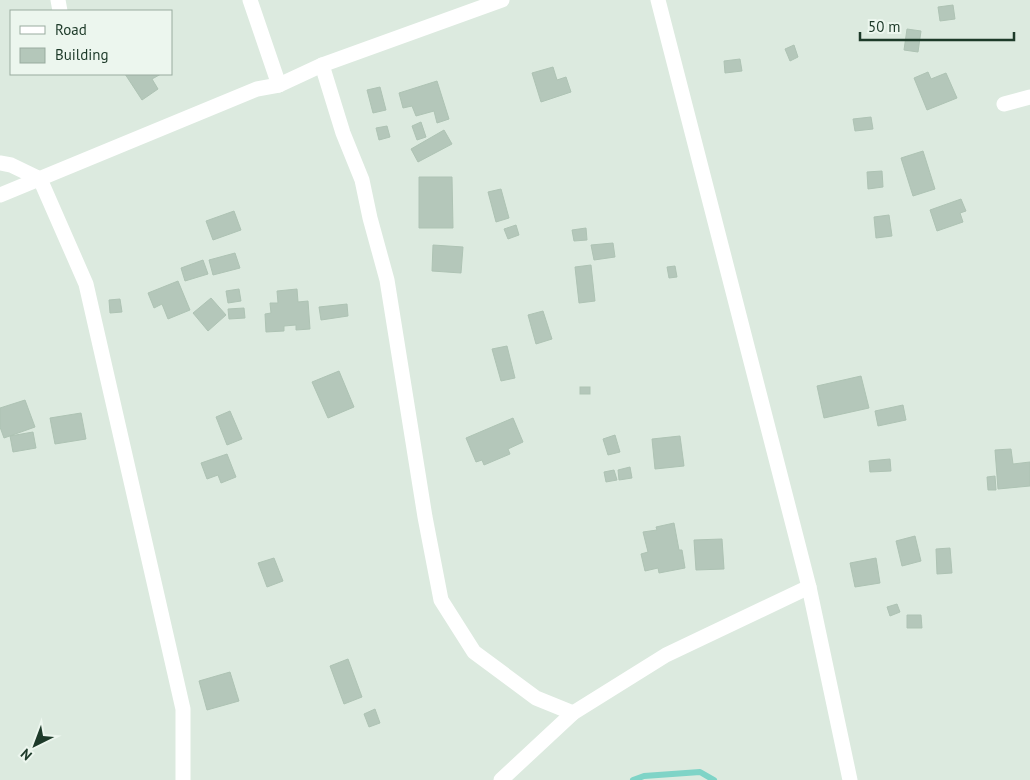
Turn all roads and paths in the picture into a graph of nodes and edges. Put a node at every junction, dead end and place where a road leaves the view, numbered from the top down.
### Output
1 (250, 0) edge
2 (502, 0) edge
3 (658, 0) edge
4 (322, 65) junction
5 (279, 85) junction
6 (1030, 97) edge
7 (1004, 104) dead end
8 (0, 163) edge
9 (40, 179) junction
10 (0, 196) edge
11 (809, 587) junction
12 (573, 713) junction
13 (183, 780) edge
14 (501, 780) edge
15 (850, 780) edge

1 - 5 street
2 - 4 street
3 - 11 street
4 - 5 street
4 - 12 street
5 - 9 street
6 - 7 street
8 - 9 street
9 - 10 street
9 - 13 street
11 - 12 street
11 - 15 street
12 - 14 street

